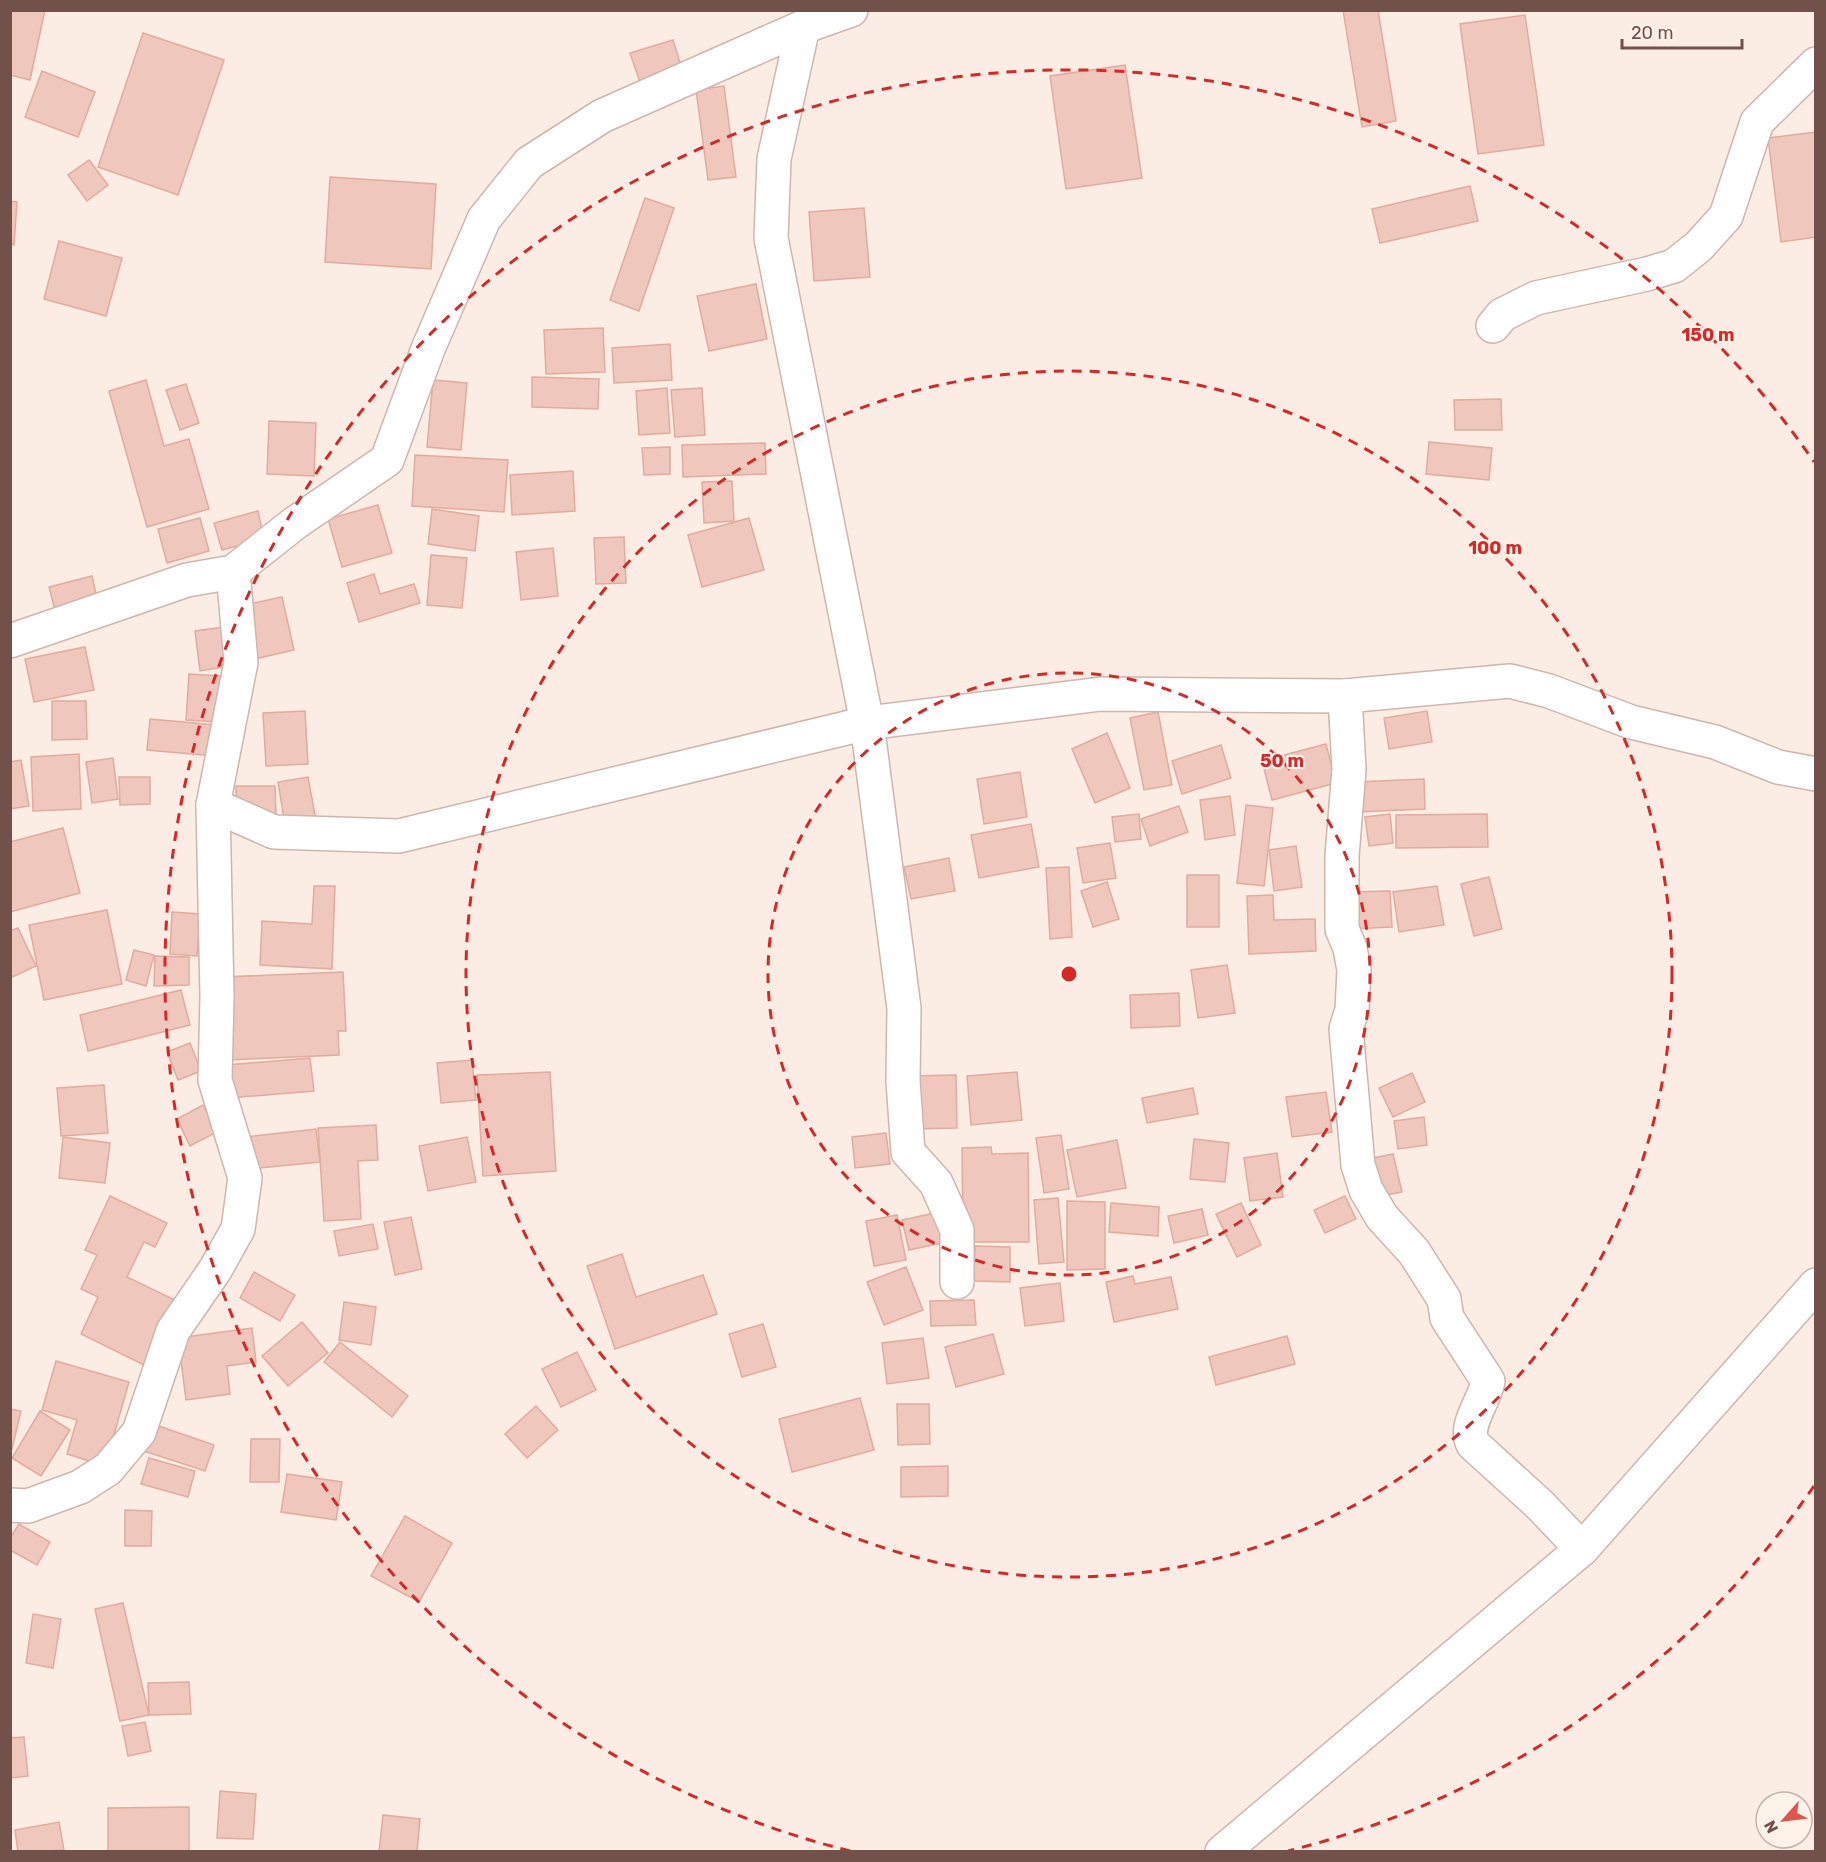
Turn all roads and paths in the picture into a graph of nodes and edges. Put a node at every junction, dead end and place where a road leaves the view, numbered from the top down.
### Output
1 (851, 10) edge
2 (803, 27) junction
3 (1815, 64) edge
4 (1493, 326) dead end
5 (233, 572) junction
6 (10, 641) edge
7 (1345, 696) junction
8 (867, 723) junction
9 (1815, 774) edge
10 (213, 805) junction
11 (957, 1282) dead end
12 (1815, 1285) edge
13 (10, 1505) edge
14 (1582, 1549) junction
15 (1222, 1851) edge

1 - 2 street
2 - 5 street
2 - 8 street
3 - 4 street
5 - 6 street
5 - 10 street
7 - 8 street
7 - 9 street
7 - 14 street
8 - 10 street
8 - 11 street
10 - 13 street
12 - 14 street
14 - 15 street

